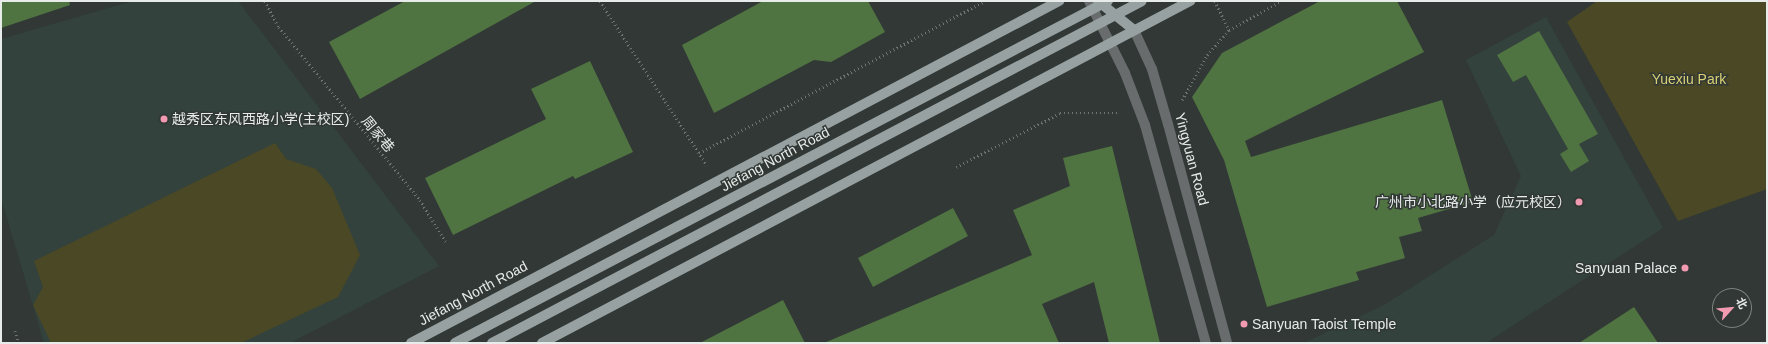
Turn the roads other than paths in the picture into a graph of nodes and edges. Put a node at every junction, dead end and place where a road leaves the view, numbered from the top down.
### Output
1 (1059, 1) edge
2 (1089, 1) edge
3 (1098, 1) edge
4 (1108, 1) edge
5 (1142, 1) edge
6 (1190, 1) edge
7 (1134, 30) junction
8 (1110, 43) junction
9 (411, 343) edge
10 (456, 343) edge
11 (492, 343) edge
12 (542, 343) edge
13 (1206, 343) edge
14 (1227, 343) edge

1 - 9 main road, Jiefang North Road
2 - 8 street
3 - 7 main road, Yingyuan Road
4 - 10 main road, Jiefang North Road
5 - 11 main road
6 - 7 main road
7 - 8 main road
7 - 14 street, Yingyuan Road
8 - 12 main road
8 - 13 street

